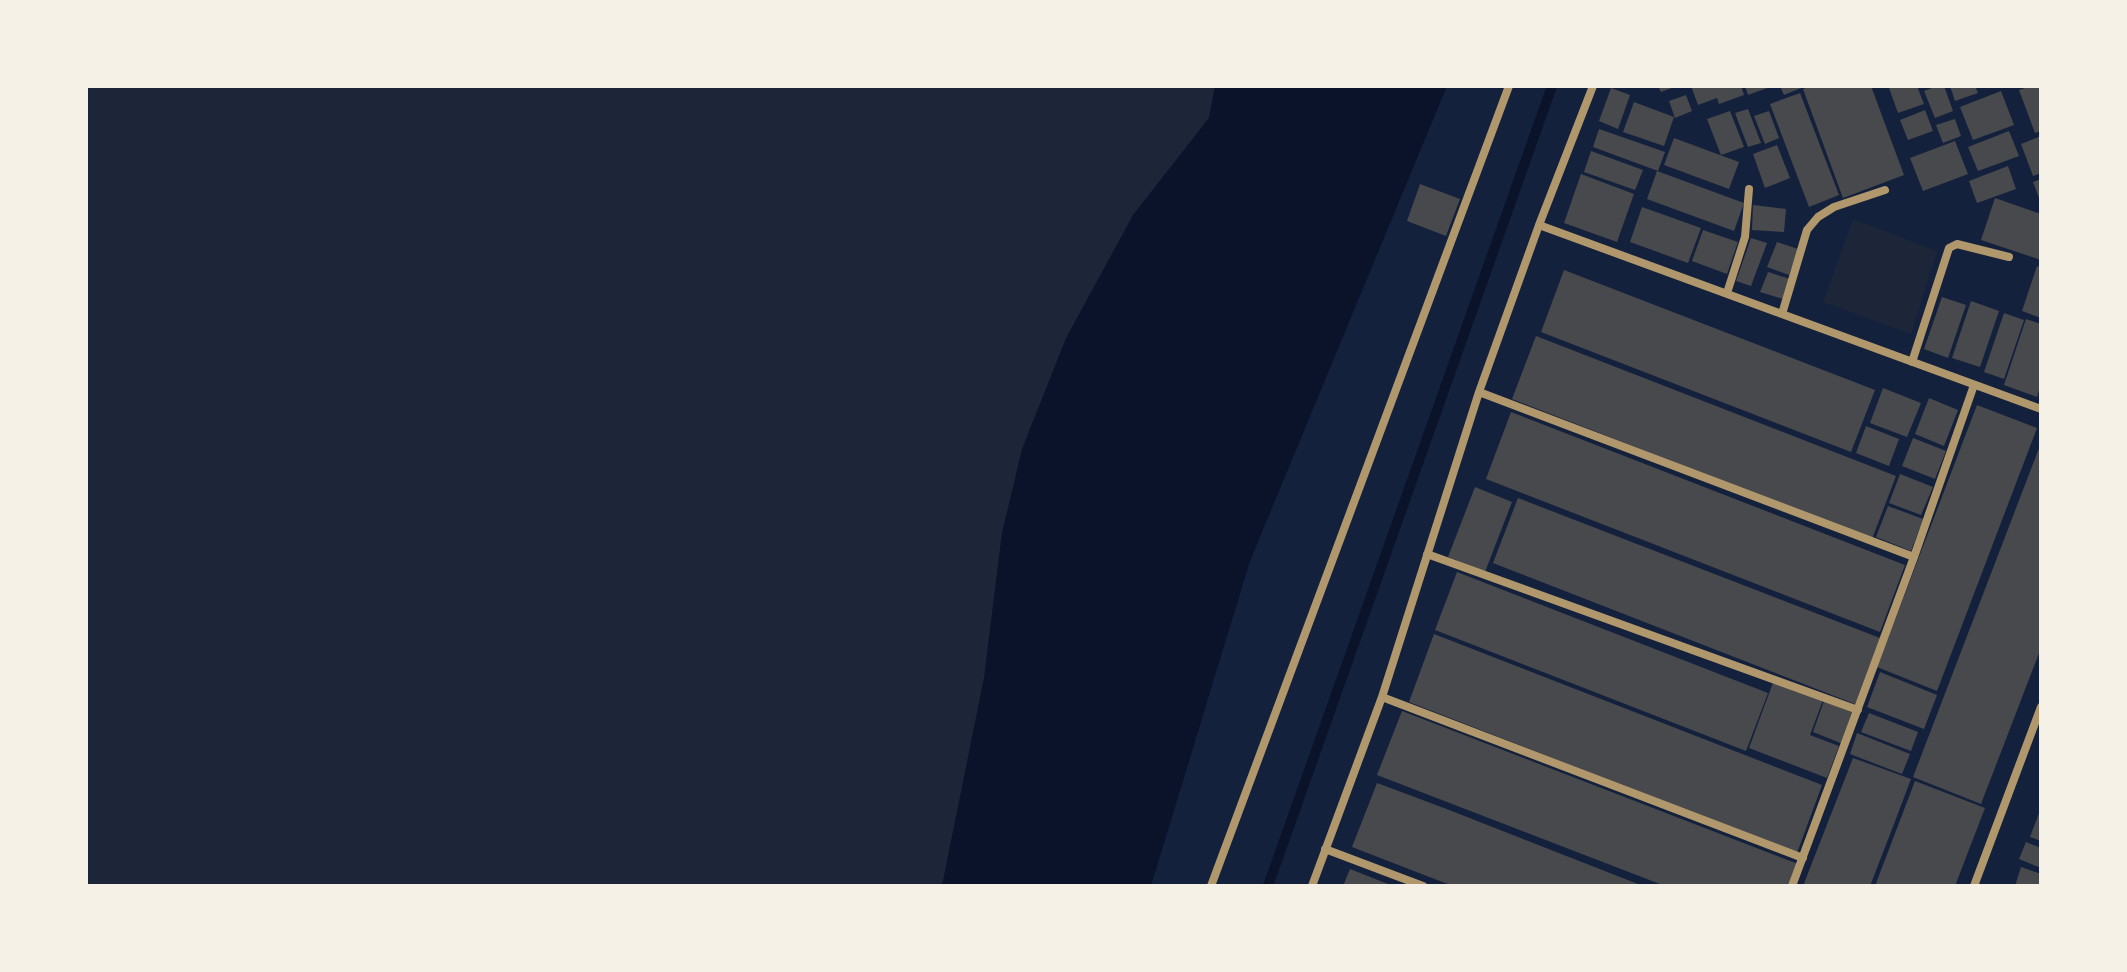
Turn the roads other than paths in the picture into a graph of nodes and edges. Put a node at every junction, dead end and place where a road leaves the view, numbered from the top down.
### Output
1 (1509, 86) edge
2 (1579, 86) edge
3 (1592, 88) edge
4 (1749, 189) dead end
5 (1885, 190) dead end
6 (1539, 225) junction
7 (2009, 257) dead end
8 (1727, 293) junction
9 (1782, 314) junction
10 (1912, 362) junction
11 (1974, 385) junction
12 (1479, 392) junction
13 (2041, 409) edge
14 (1427, 554) junction
15 (1914, 557) junction
16 (1382, 697) junction
17 (2041, 707) edge
18 (1858, 710) junction
19 (1325, 849) junction
20 (1803, 858) junction
21 (1211, 886) edge
22 (1312, 886) edge
23 (1423, 886) edge
24 (1792, 886) edge
25 (1974, 886) edge

1 - 21 street
2 - 3 street
3 - 6 street
4 - 8 street
5 - 9 street
6 - 8 street
6 - 12 street
7 - 10 street
8 - 9 street
9 - 10 street
10 - 11 street
11 - 13 street
11 - 15 street
12 - 14 street
12 - 15 street
14 - 16 street
14 - 18 street
15 - 18 street
16 - 19 street
16 - 20 street
17 - 25 street
18 - 20 street
19 - 22 street
19 - 23 street
20 - 24 street

